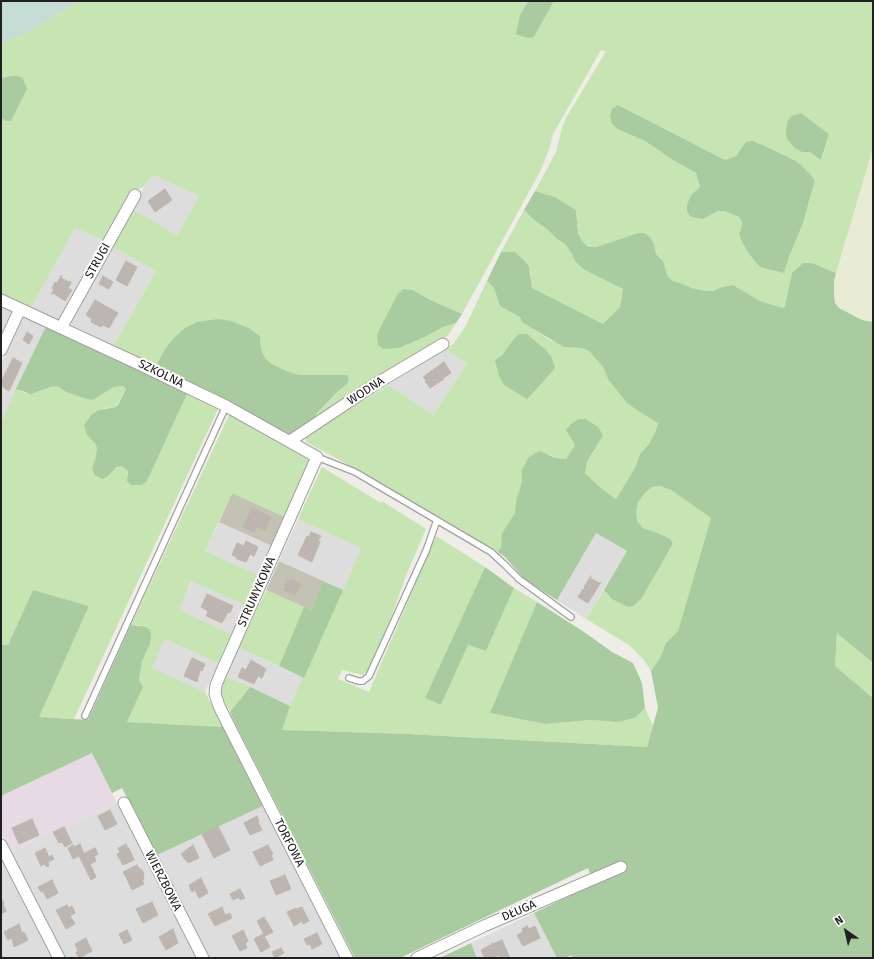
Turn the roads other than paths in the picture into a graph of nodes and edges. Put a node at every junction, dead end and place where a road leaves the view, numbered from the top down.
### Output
1 (134, 195) dead end
2 (1, 300) edge
3 (20, 309) junction
4 (61, 328) junction
5 (443, 344) dead end
6 (1, 350) edge
7 (226, 406) junction
8 (290, 441) junction
9 (316, 457) junction
10 (437, 520) junction
11 (571, 617) dead end
12 (349, 678) dead end
13 (86, 716) dead end
14 (230, 728) joint
15 (124, 803) dead end
16 (1, 845) edge
17 (621, 867) dead end
18 (59, 958) edge
19 (202, 958) edge
20 (347, 958) edge
21 (417, 958) edge

1 - 4 street, STRUGI
2 - 3 street, SZKOLNA
3 - 4 street, SZKOLNA
3 - 6 street
4 - 7 street, SZKOLNA
5 - 8 street, WODNA
7 - 8 street, SZKOLNA
7 - 13 lane
8 - 9 street, SZKOLNA
9 - 10 lane
9 - 14 street, STRUMYKOWA
10 - 11 lane
10 - 12 lane
14 - 20 street, TORFOWA
15 - 19 street, WIERZBOWA
16 - 18 street
17 - 21 street, DŁUGA

